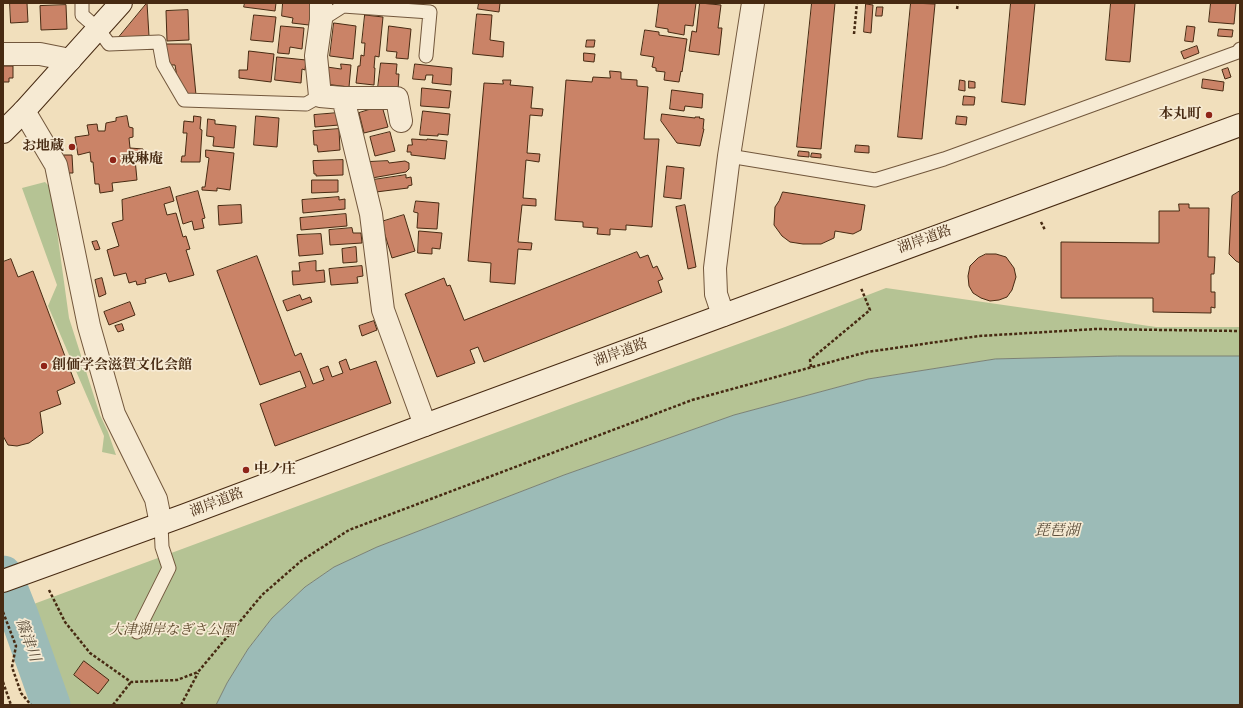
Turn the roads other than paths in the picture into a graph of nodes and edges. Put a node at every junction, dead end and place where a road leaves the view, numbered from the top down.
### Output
1 (82, 3) edge
2 (121, 3) edge
3 (753, 3) edge
4 (321, 12) edge
5 (98, 28) junction
6 (1240, 50) edge
7 (3, 54) edge
8 (426, 56) dead end
9 (70, 60) junction
10 (320, 96) junction
11 (343, 98) junction
12 (24, 111) junction
13 (400, 121) dead end
14 (1240, 124) edge
15 (3, 132) edge
16 (729, 156) junction
17 (723, 315) junction
18 (425, 425) junction
19 (161, 524) junction
20 (8, 579) edge
21 (137, 632) dead end

1 - 5 lane
2 - 5 street
3 - 16 street
4 - 8 lane
4 - 10 street
5 - 9 street
5 - 10 lane
6 - 16 lane
7 - 9 street
9 - 12 street
10 - 11 street
11 - 13 street
11 - 18 street
12 - 15 street
12 - 19 street
14 - 17 street, 湖岸道路
16 - 17 street
17 - 18 street, 湖岸道路
18 - 19 street, 湖岸道路
19 - 20 street, 湖岸道路
19 - 21 lane

